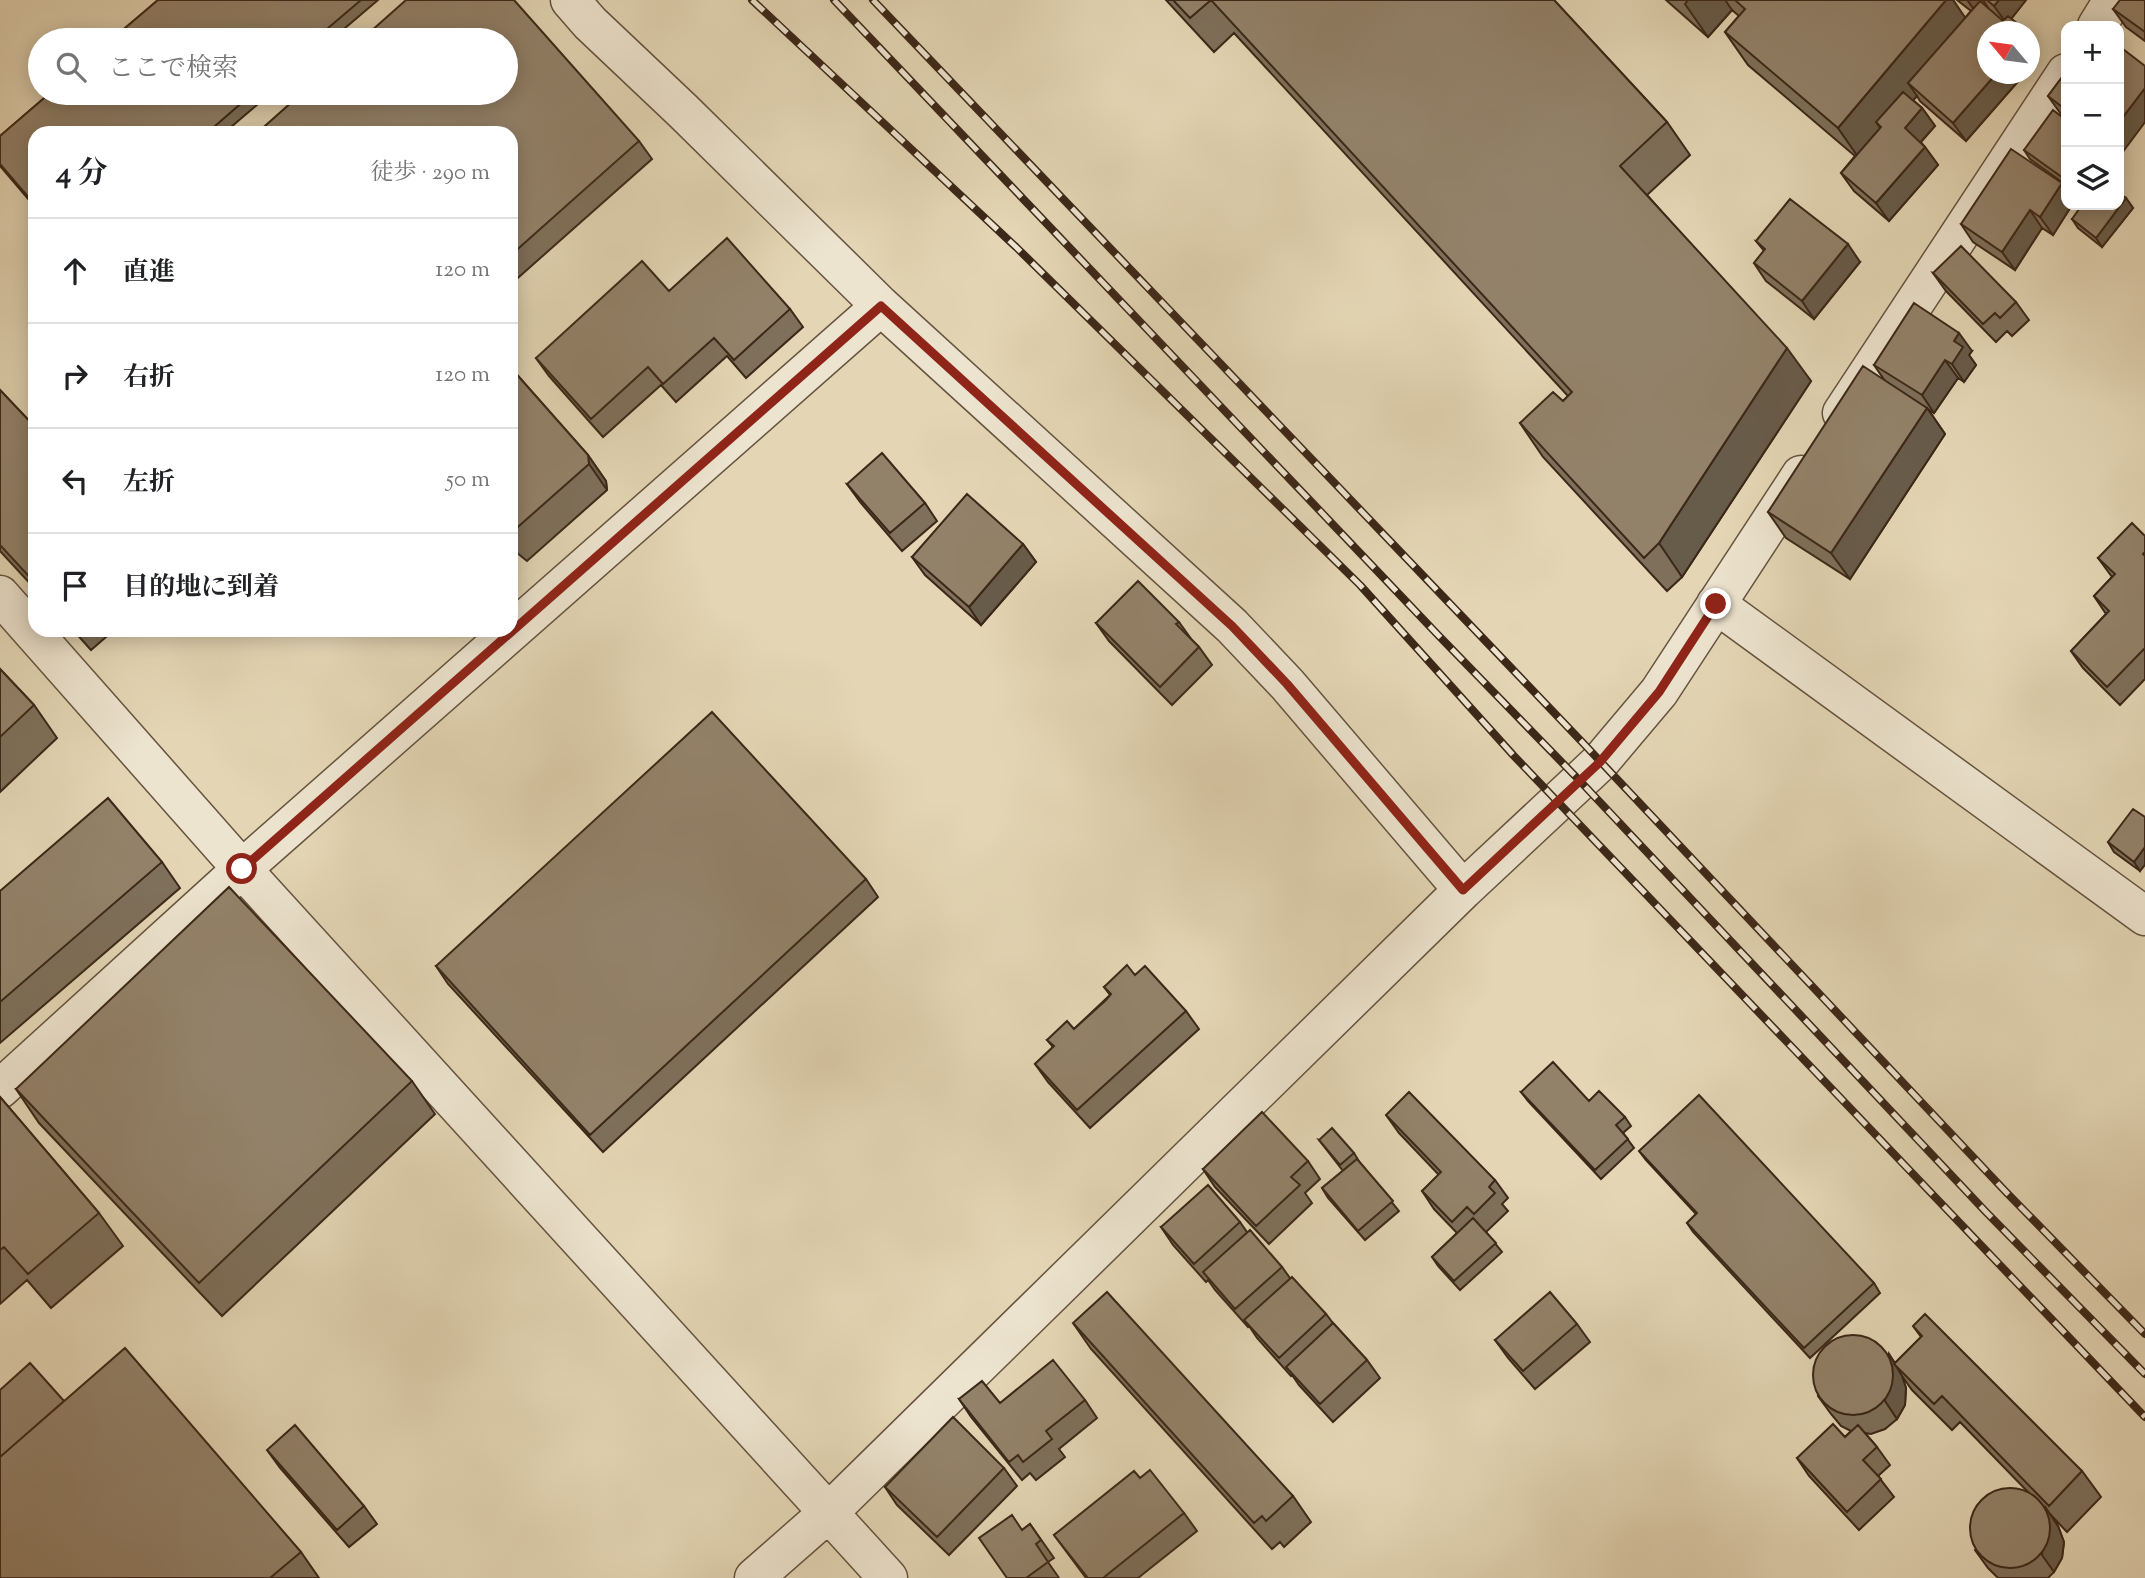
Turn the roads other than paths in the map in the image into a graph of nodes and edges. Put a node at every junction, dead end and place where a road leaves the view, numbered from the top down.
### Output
1 (569, 0) edge
2 (2113, 0) edge
3 (2100, 21) edge
4 (2061, 81) edge
5 (881, 306) junction
6 (0, 595) edge
7 (1716, 604) junction
8 (518, 626) edge
9 (28, 627) edge
10 (37, 637) edge
11 (505, 637) edge
12 (242, 869) junction
13 (1463, 890) junction
14 (2145, 916) edge
15 (0, 1090) edge
16 (828, 1513) junction
17 (754, 1578) edge
18 (888, 1578) edge

1 - 5 street
2 - 3 street
4 - 7 street
5 - 8 street
5 - 13 street
6 - 9 street
7 - 13 street
7 - 14 street
10 - 12 street
11 - 12 street
12 - 15 street
12 - 16 street
13 - 16 street
16 - 17 street
16 - 18 street

